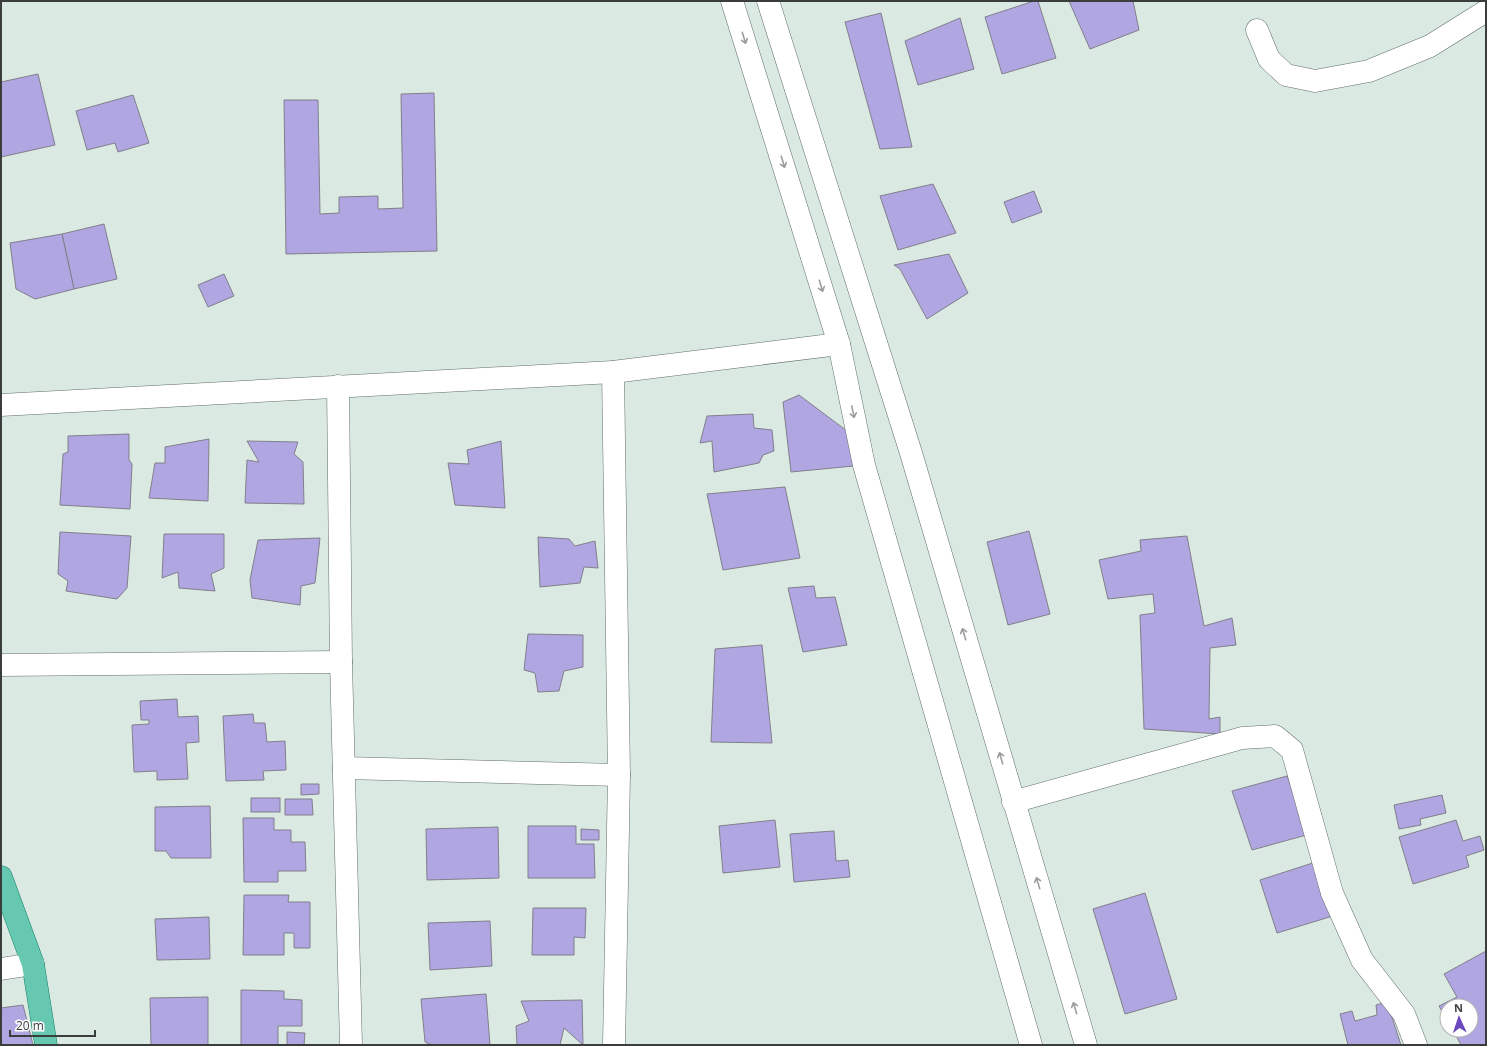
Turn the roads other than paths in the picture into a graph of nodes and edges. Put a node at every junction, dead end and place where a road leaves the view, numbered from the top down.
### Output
1 (732, 1) edge
2 (768, 1) edge
3 (1486, 11) edge
4 (1257, 30) dead end
5 (839, 344) junction
6 (613, 372) junction
7 (338, 386) junction
8 (1, 405) edge
9 (341, 662) junction
10 (1, 665) edge
11 (344, 768) junction
12 (619, 775) junction
13 (1013, 802) junction
14 (1, 877) edge
15 (33, 964) junction
16 (1, 969) edge
17 (46, 1045) edge
18 (351, 1045) edge
19 (614, 1045) edge
20 (1031, 1045) edge
21 (1086, 1045) edge
22 (1416, 1045) edge

1 -> 5 street
13 -> 2 street
3 - 4 street
5 - 6 street
5 -> 20 street
6 - 7 street
6 - 12 street
7 - 8 street
7 - 9 street
9 - 10 street
9 - 11 street
11 - 12 street
11 - 18 street
12 - 19 street
21 -> 13 street
13 - 22 street
14 - 15 main road
15 - 16 street
15 - 17 main road

